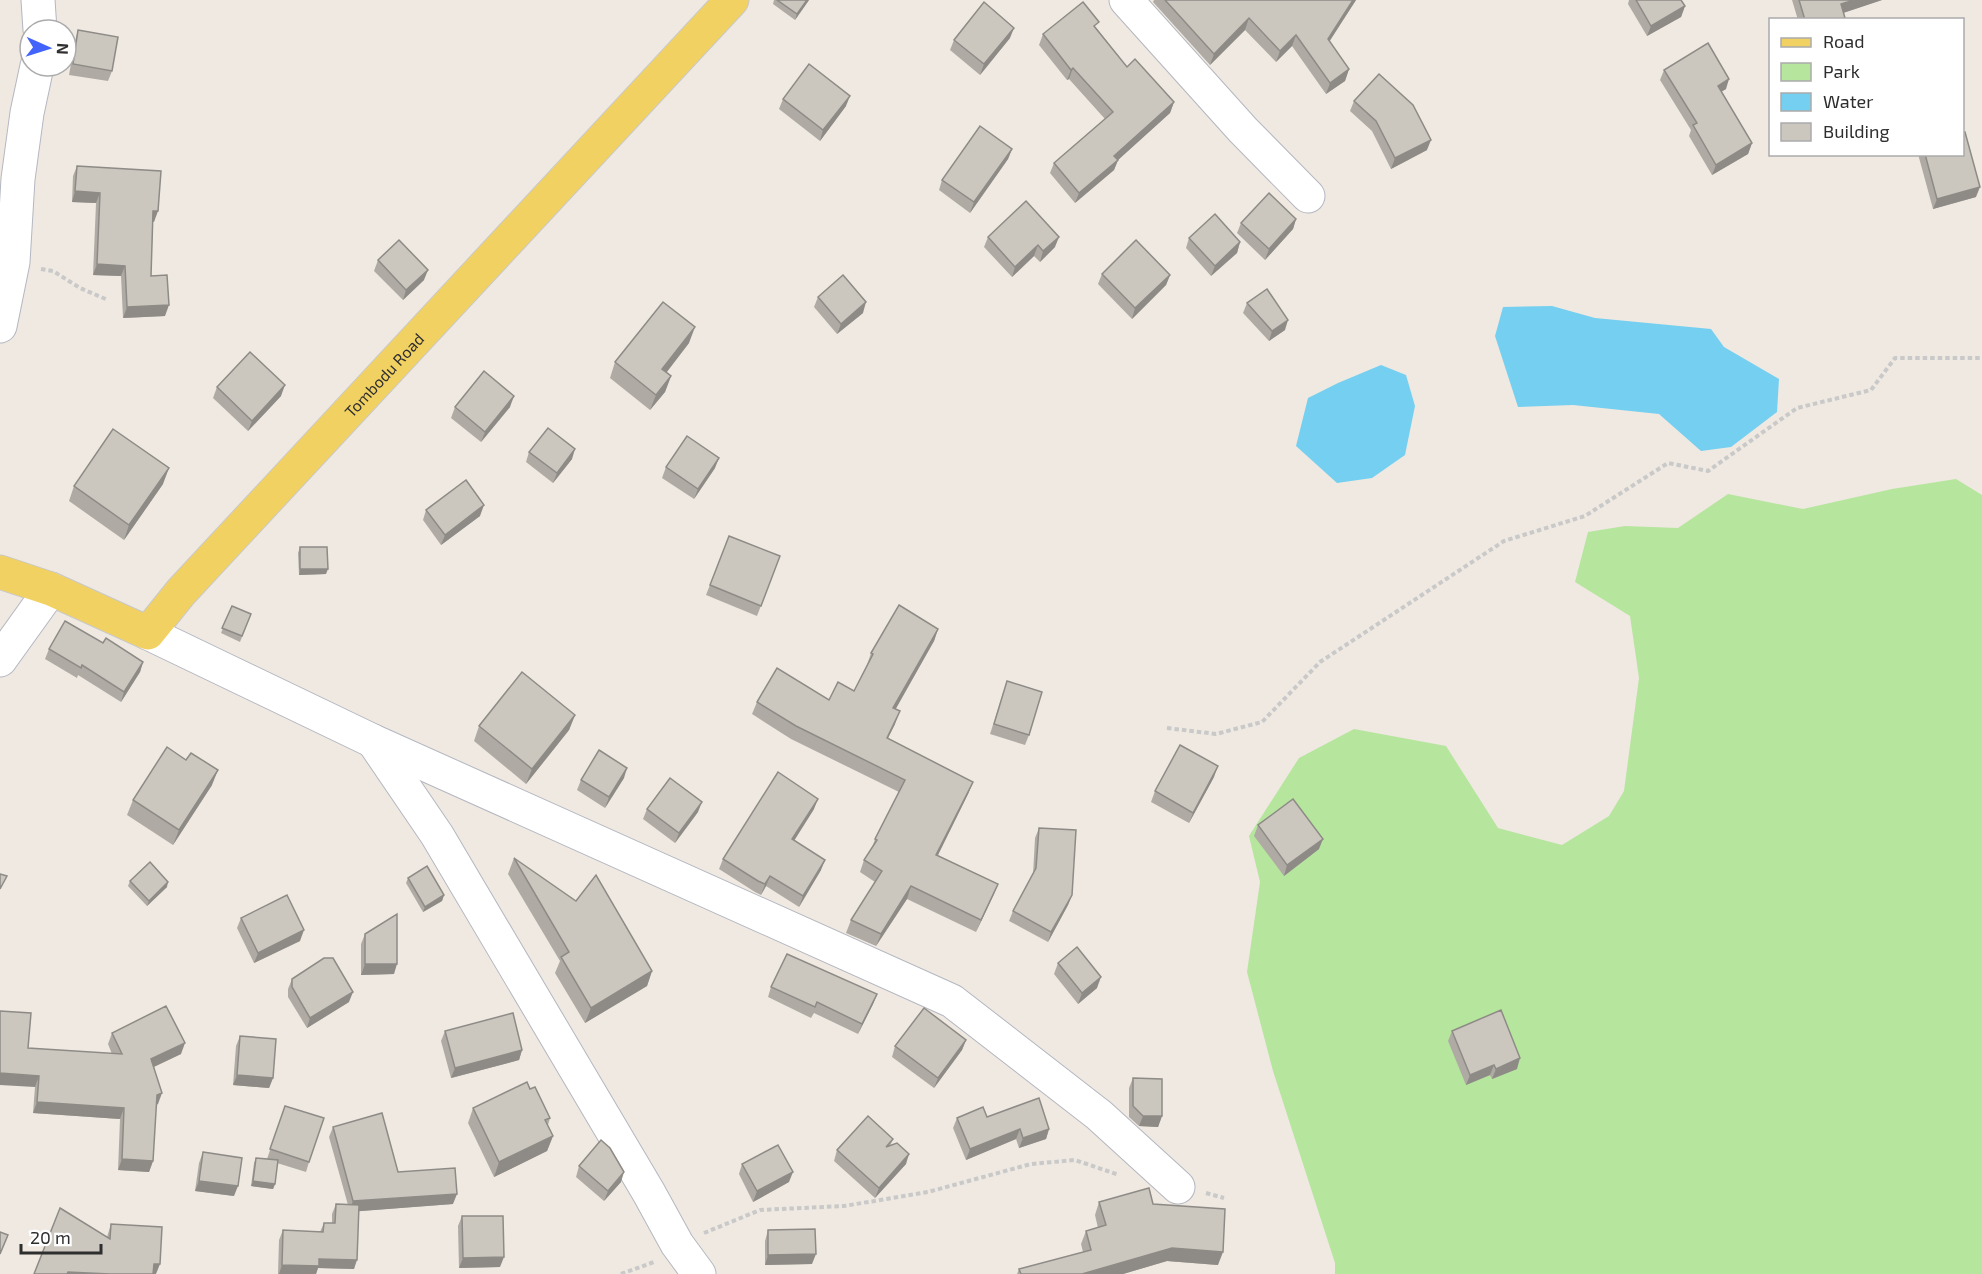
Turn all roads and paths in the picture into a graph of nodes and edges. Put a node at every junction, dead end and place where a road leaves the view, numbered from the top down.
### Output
1 (38, 0) edge
2 (732, 0) edge
3 (1126, 0) edge
4 (39, 18) edge
5 (34, 78) edge
6 (1308, 196) dead end
7 (13, 262) junction
8 (108, 300) dead end
9 (0, 326) edge
10 (1982, 358) edge
11 (0, 572) edge
12 (51, 589) junction
13 (148, 633) junction
14 (0, 660) edge
15 (1167, 728) dead end
16 (372, 741) junction
17 (1124, 1176) dead end
18 (1178, 1187) joint
19 (1224, 1198) dead end
20 (677, 1244) junction
21 (621, 1274) edge
22 (699, 1274) edge

1 - 4 street
2 - 13 main road, Tombodu Road
3 - 6 street
5 - 7 street
7 - 8 path
7 - 9 street
10 - 15 path
11 - 12 main road
12 - 13 main road
12 - 14 street
13 - 16 street
16 - 18 street
16 - 20 street
17 - 20 path
18 - 19 path
20 - 21 path
20 - 22 street

